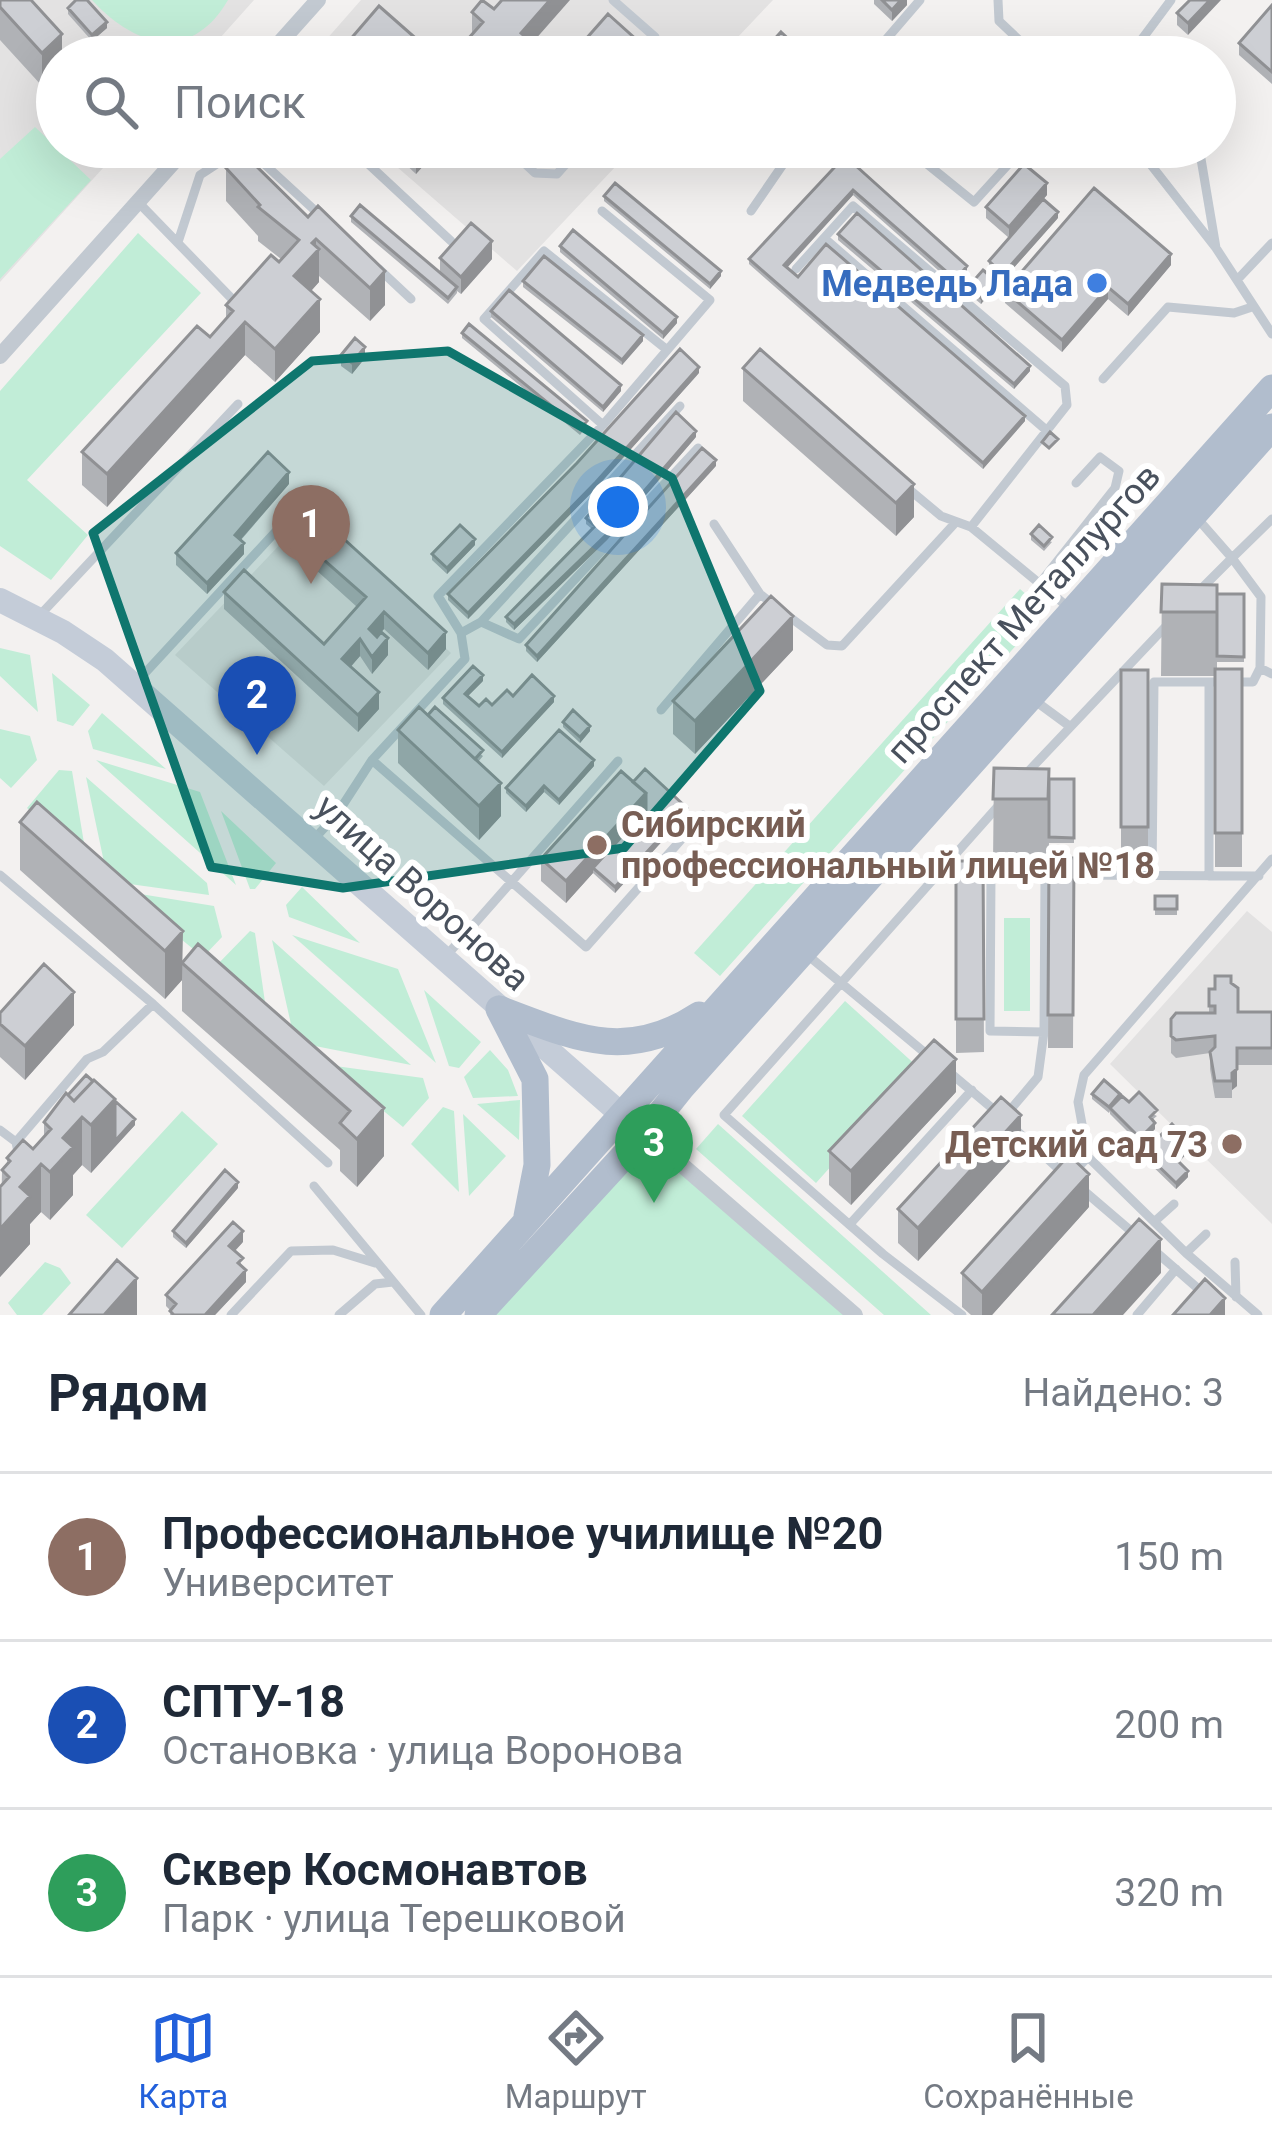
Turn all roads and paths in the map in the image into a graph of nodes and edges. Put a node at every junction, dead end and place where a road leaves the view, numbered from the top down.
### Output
1 (318, 0) edge
2 (613, 0) edge
3 (920, 0) edge
4 (983, 0) edge
5 (1171, 0) edge
6 (998, 3) edge
7 (286, 36) edge
8 (654, 36) edge
9 (889, 36) edge
10 (1015, 36) edge
11 (1144, 36) edge
12 (168, 168) edge
13 (211, 168) edge
14 (269, 168) edge
15 (373, 168) edge
16 (531, 168) edge
17 (562, 168) edge
18 (781, 168) edge
19 (931, 168) edge
20 (1005, 168) edge
21 (1154, 168) edge
22 (1203, 168) edge
23 (138, 202) junction
24 (751, 211) dead end
25 (602, 212) dead end
26 (328, 222) edge
27 (824, 238) junction
28 (451, 241) edge
29 (178, 242) junction
30 (1272, 243) edge
31 (1216, 248) junction
32 (361, 253) edge
33 (796, 269) edge
34 (1237, 280) junction
35 (411, 299) dead end
36 (236, 303) edge
37 (1252, 307) junction
38 (1272, 334) edge
39 (666, 349) junction
40 (0, 356) edge
41 (1102, 379) dead end
42 (1272, 388) edge
43 (238, 404) dead end
44 (680, 406) dead end
45 (603, 425) junction
46 (1272, 427) edge
47 (1045, 429) junction
48 (698, 448) edge
49 (888, 471) edge
50 (1076, 483) dead end
51 (292, 514) dead end
52 (1194, 515) junction
53 (1272, 519) edge
54 (956, 522) junction
55 (714, 524) dead end
56 (971, 527) junction
57 (1232, 558) junction
58 (1040, 583) junction
59 (760, 594) junction
60 (0, 601) edge
61 (1073, 612) junction
62 (37, 618) junction
63 (481, 622) junction
64 (461, 633) junction
65 (1260, 668) junction
66 (1272, 674) edge
67 (1210, 682) junction
68 (134, 685) junction
69 (1030, 697) junction
70 (662, 710) dead end
71 (1068, 725) junction
72 (372, 760) junction
73 (618, 761) dead end
74 (703, 815) dead end
75 (312, 842) junction
76 (1272, 859) edge
77 (939, 874) junction
78 (956, 874) edge
79 (973, 874) edge
80 (991, 874) junction
81 (0, 875) edge
82 (1045, 875) junction
83 (1152, 875) junction
84 (1209, 876) junction
85 (1259, 876) junction
86 (510, 881) junction
87 (805, 952) junction
88 (443, 959) junction
89 (841, 986) junction
90 (733, 990) junction
91 (153, 1004) junction
92 (499, 1009) junction
93 (1044, 1032) junction
94 (972, 1090) junction
95 (622, 1115) junction
96 (1003, 1118) junction
97 (0, 1130) edge
98 (645, 1133) junction
99 (988, 1135) edge
100 (16, 1142) junction
101 (1088, 1157) junction
102 (328, 1163) dead end
103 (21, 1165) edge
104 (1068, 1178) junction
105 (314, 1186) dead end
106 (1054, 1194) edge
107 (1174, 1204) dead end
108 (525, 1221) junction
109 (1154, 1222) junction
110 (850, 1224) junction
111 (1206, 1234) dead end
112 (898, 1237) edge
113 (883, 1253) junction
114 (1186, 1253) junction
115 (1235, 1262) dead end
116 (375, 1263) junction
117 (1175, 1269) junction
118 (393, 1282) junction
119 (969, 1292) edge
120 (1236, 1297) junction
121 (1198, 1306) edge
122 (958, 1311) edge
123 (231, 1315) edge
124 (339, 1315) edge
125 (421, 1315) edge
126 (443, 1315) edge
127 (478, 1315) edge
128 (855, 1315) edge
129 (1137, 1315) edge
130 (1258, 1315) edge

1 - 7 street
2 - 8 lane
3 - 9 lane
4 - 6 lane
5 - 11 lane
6 - 10 lane
12 - 23 street
13 - 29 lane
14 - 26 lane
15 - 28 lane
16 - 17 lane
18 - 24 lane
19 - 20 lane
21 - 31 lane
22 - 31 lane
23 - 29 lane
23 - 40 street
25 - 39 lane
27 - 33 lane
27 - 47 lane
27 - 47 lane
29 - 36 lane
30 - 34 lane
31 - 34 lane
32 - 35 lane
34 - 37 lane
37 - 38 lane
37 - 41 lane
39 - 45 lane
39 - 45 lane
42 - 61 main road, проспект Металлургов
43 - 62 lane
44 - 63 lane
45 - 64 lane
46 - 52 main road, проспект Металлургов
47 - 56 lane
48 - 63 lane
49 - 54 lane
50 - 58 lane
51 - 68 lane
52 - 57 lane
52 - 69 main road, проспект Металлургов
53 - 57 lane
54 - 56 lane
54 - 59 lane
55 - 59 lane
56 - 58 lane
57 - 65 lane
57 - 71 lane
58 - 61 lane
59 - 70 lane
60 - 62 main road, улица Воронова
61 - 90 main road, проспект Металлургов
62 - 68 main road, улица Воронова
63 - 64 lane
64 - 72 lane
65 - 66 lane
65 - 67 lane
67 - 83 lane
67 - 84 lane
68 - 75 main road, улица Воронова
69 - 71 lane
69 - 87 main road, проспект Металлургов
71 - 77 lane
72 - 75 lane
72 - 86 lane
73 - 86 lane
74 - 86 lane
75 - 88 main road, улица Воронова
76 - 85 lane
77 - 78 lane
77 - 89 lane
79 - 80 lane
80 - 82 lane
80 - 93 lane
81 - 91 lane
82 - 83 lane
82 - 93 lane
83 - 84 lane
84 - 85 lane
85 - 101 lane
86 - 88 lane
87 - 89 lane
87 - 98 main road, проспект Металлургов
88 - 92 main road, улица Воронова
89 - 94 lane
89 - 110 lane
90 - 92 main road
90 - 95 main road, проспект Металлургов
91 - 100 lane
91 - 102 lane
92 - 95 main road, улица Воронова
92 - 108 main road
93 - 96 lane
94 - 96 lane
94 - 110 lane
95 - 98 main road
95 - 108 main road, проспект Металлургов
96 - 99 lane
96 - 104 lane
97 - 100 lane
98 - 127 main road, проспект Металлургов
98 - 128 street
100 - 103 lane
101 - 104 lane
101 - 109 lane
104 - 106 lane
104 - 117 lane
105 - 116 lane
107 - 109 lane
108 - 126 main road, проспект Металлургов
109 - 114 lane
110 - 113 lane
111 - 114 lane
112 - 113 lane
113 - 122 lane
114 - 120 lane
115 - 120 lane
116 - 118 lane
116 - 123 lane
117 - 121 lane
117 - 129 lane
118 - 124 lane
118 - 125 lane
119 - 122 lane
120 - 130 lane

